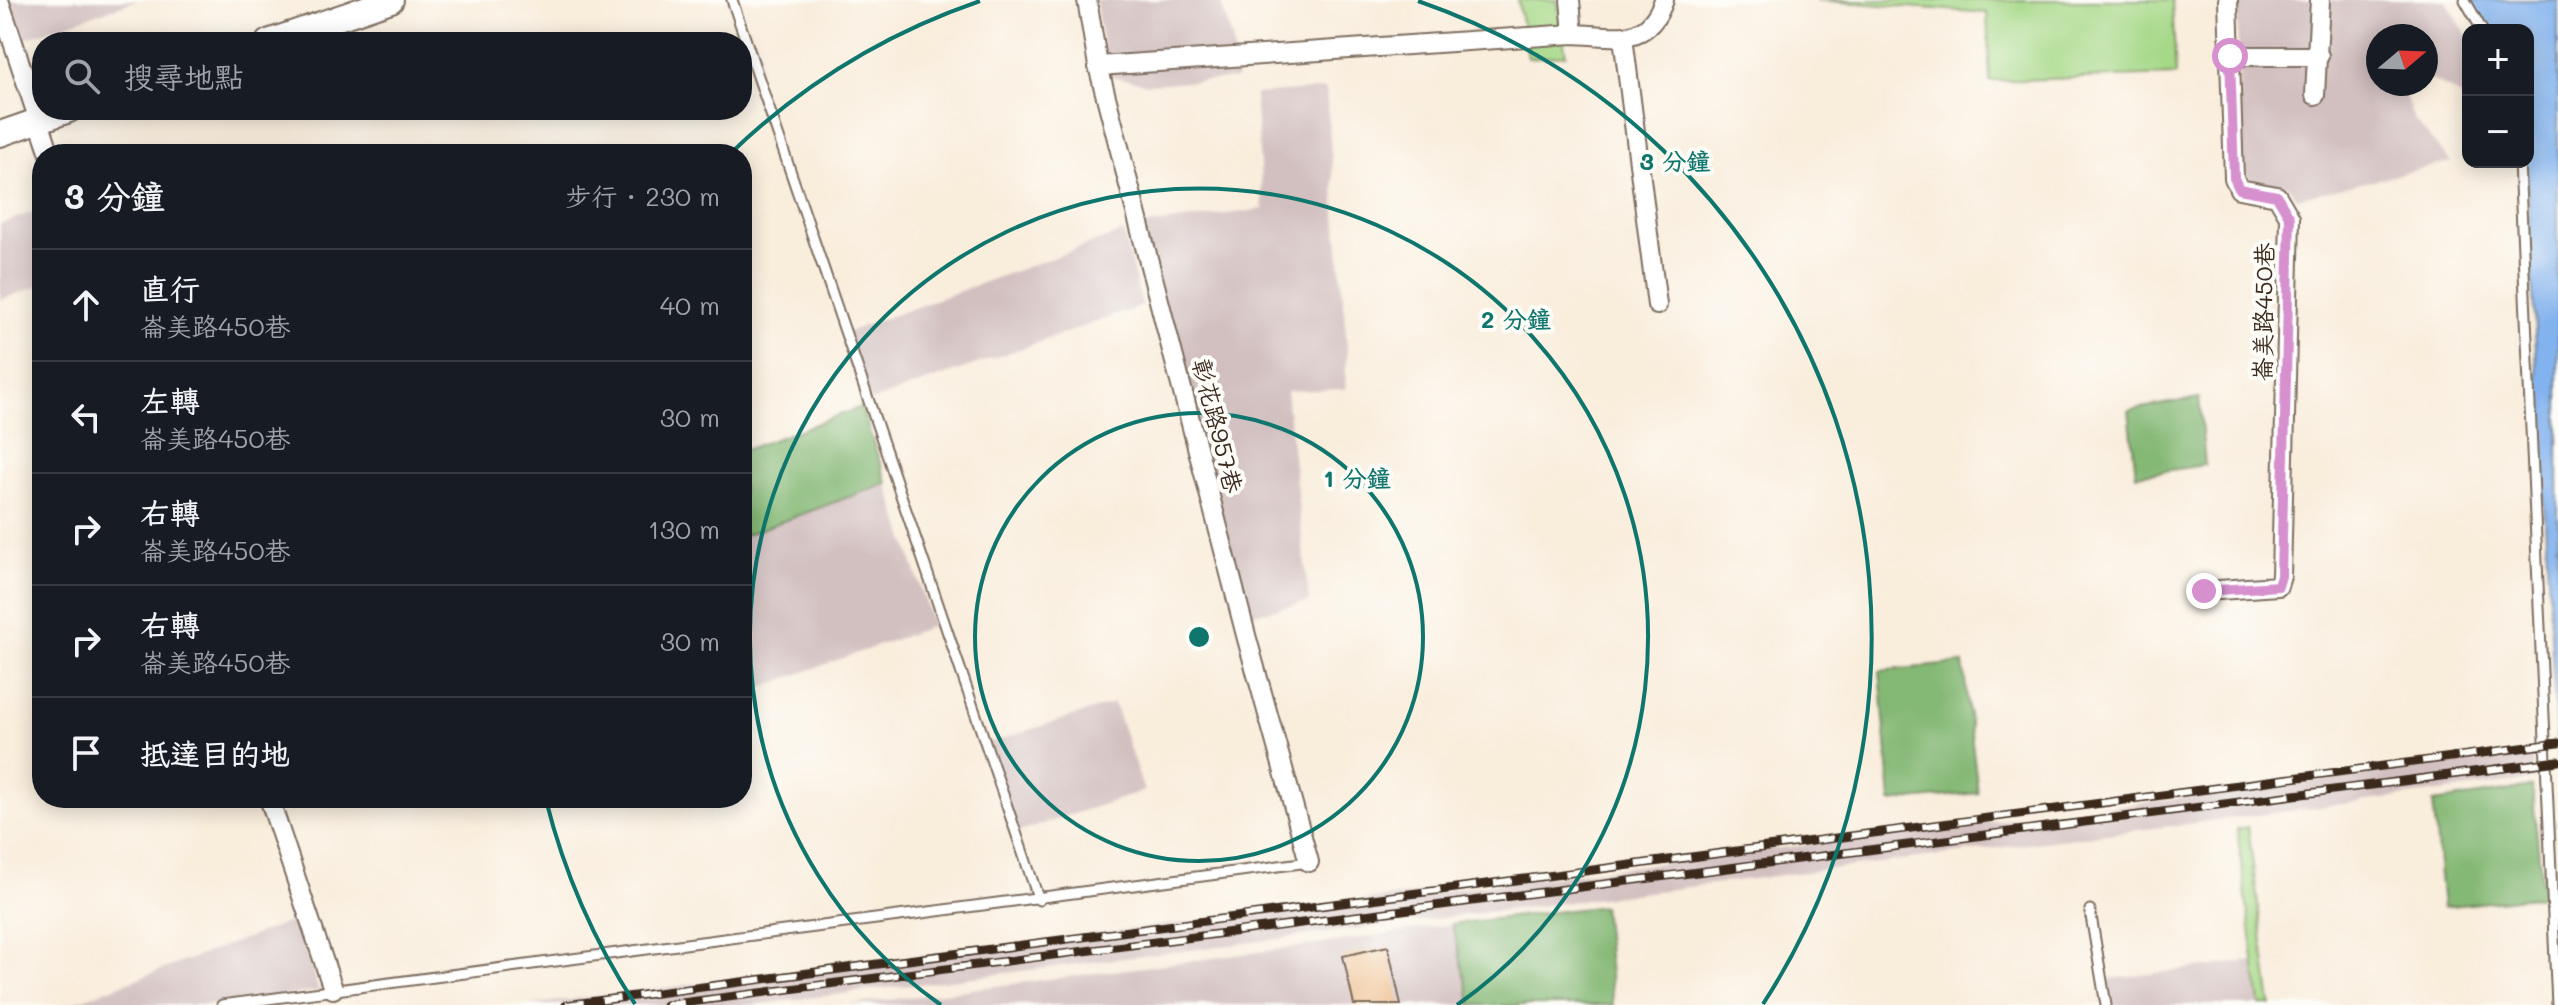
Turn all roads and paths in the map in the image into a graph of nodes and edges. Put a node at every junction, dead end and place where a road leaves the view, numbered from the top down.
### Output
1 (391, 0) edge
2 (732, 0) edge
3 (1087, 0) edge
4 (1570, 0) edge
5 (1664, 0) edge
6 (2228, 0) edge
7 (2320, 0) edge
8 (2465, 0) edge
9 (0, 3) edge
10 (2479, 24) edge
11 (297, 32) edge
12 (743, 32) edge
13 (1573, 34) junction
14 (1623, 37) junction
15 (2230, 56) junction
16 (2319, 56) junction
17 (752, 59) edge
18 (1098, 66) junction
19 (2315, 95) dead end
20 (32, 99) edge
21 (39, 120) joint
22 (0, 134) edge
23 (47, 144) edge
24 (2519, 168) edge
25 (1657, 305) dead end
26 (2204, 591) dead end
27 (272, 808) edge
28 (1309, 862) joint
29 (1039, 900) junction
30 (2090, 910) dead end
31 (333, 989) junction
32 (222, 1005) edge
33 (2106, 1005) edge
34 (2557, 1005) edge

1 - 11 street
2 - 12 lane
3 - 18 street, 彰花路957巷
4 - 13 street
5 - 14 street
6 - 15 street, 崙美路450巷
7 - 16 street
8 - 10 lane
9 - 20 street
13 - 14 street
13 - 18 street
14 - 25 street
15 - 16 street
15 - 26 street, 崙美路450巷
16 - 19 street
17 - 29 lane
18 - 28 street, 彰花路957巷
21 - 22 street
21 - 23 street
24 - 34 lane
27 - 31 street
28 - 29 lane
29 - 31 lane
30 - 33 lane
31 - 32 lane

